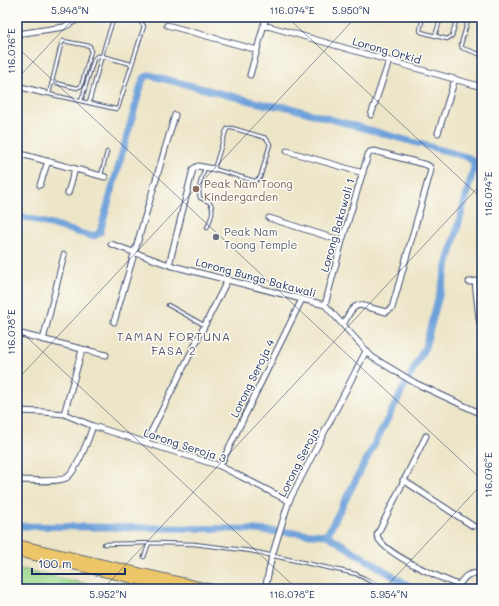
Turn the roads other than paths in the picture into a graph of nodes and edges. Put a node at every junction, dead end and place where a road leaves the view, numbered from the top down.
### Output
1 (82, 17) edge
2 (114, 17) edge
3 (127, 17) edge
4 (266, 17) edge
5 (423, 17) edge
6 (441, 17) edge
7 (457, 17) edge
8 (469, 17) edge
9 (167, 25) dead end
10 (264, 26) junction
11 (17, 34) edge
12 (435, 36) junction
13 (257, 50) junction
14 (482, 55) edge
15 (102, 56) junction
16 (389, 61) junction
17 (131, 64) junction
18 (250, 75) dead end
19 (455, 79) junction
20 (52, 82) junction
21 (17, 86) edge
22 (482, 87) edge
23 (46, 93) junction
24 (81, 101) junction
25 (89, 103) junction
26 (174, 115) dead end
27 (371, 115) dead end
28 (438, 133) dead end
29 (287, 151) dead end
30 (107, 152) dead end
31 (18, 153) edge
32 (17, 161) edge
33 (48, 162) junction
34 (205, 168) junction
35 (75, 169) junction
36 (214, 169) junction
37 (363, 173) junction
38 (103, 176) joint
39 (40, 185) dead end
40 (68, 193) dead end
41 (269, 218) dead end
42 (208, 228) dead end
43 (342, 240) junction
44 (111, 244) dead end
45 (134, 252) junction
46 (64, 255) dead end
47 (169, 264) junction
48 (228, 279) junction
49 (475, 281) junction
50 (482, 281) edge
51 (469, 282) dead end
52 (302, 299) junction
53 (168, 305) dead end
54 (325, 305) junction
55 (114, 322) dead end
56 (343, 325) junction
57 (204, 326) junction
58 (482, 332) edge
59 (17, 333) edge
60 (43, 340) junction
61 (82, 350) junction
62 (366, 351) junction
63 (106, 355) dead end
64 (17, 411) edge
65 (64, 414) junction
66 (482, 414) edge
67 (93, 426) junction
68 (426, 436) dead end
69 (146, 442) junction
70 (220, 466) junction
71 (17, 480) edge
72 (403, 480) junction
73 (289, 501) junction
74 (473, 526) dead end
75 (149, 543) junction
76 (17, 544) edge
77 (104, 544) dead end
78 (17, 552) edge
79 (272, 556) junction
80 (144, 557) dead end
81 (17, 558) edge
82 (48, 559) junction
83 (482, 573) edge
84 (155, 576) junction
85 (187, 584) junction
86 (457, 587) edge
87 (162, 588) edge
88 (176, 589) edge
89 (212, 589) edge
90 (265, 589) edge
91 (386, 589) edge

1 - 11 street
2 - 15 lane
3 - 17 lane
4 - 10 street
5 - 12 lane
6 - 12 lane
7 - 12 lane
8 - 14 lane
9 - 13 street
10 - 13 street
10 - 16 street, Lorong Orkid
13 - 18 street
15 - 17 lane
15 - 24 lane
15 - 25 lane
16 - 19 street, Lorong Orkid
16 - 27 street
17 - 25 lane
19 - 22 street, Lorong Orkid
19 - 28 street
20 - 20 lane
20 - 23 lane
21 - 23 street
23 - 24 lane
24 - 25 lane
26 - 45 street
29 - 37 street
30 - 38 lane
31 - 32 street
31 - 33 street
33 - 35 street
33 - 39 street
34 - 36 street
34 - 42 lane
34 - 47 street
35 - 38 street
35 - 40 street
36 - 36 lane
37 - 43 street, Lorong Bakawali 1
37 - 56 street, Lorong Bakawali 1
41 - 43 street
43 - 54 street, Lorong Bakawali 1
44 - 45 street, Lorong Bunga Bakawali
45 - 47 street, Lorong Bunga Bakawali
45 - 55 street
46 - 60 street
47 - 48 street, Lorong Bunga Bakawali
48 - 52 street, Lorong Bunga Bakawali
48 - 57 street
49 - 50 street
49 - 51 street
49 - 58 street
52 - 54 street, Lorong Bunga Bakawali
52 - 70 street, Lorong Seroja 4
53 - 57 lane
54 - 56 street, Lorong Bunga Bakawali
56 - 62 street, Lorong Bunga Bakawali
57 - 69 street
59 - 60 street
60 - 61 street
61 - 63 street
61 - 65 street
62 - 66 street, Lorong Bunga Bakawali
62 - 73 street, Lorong Seroja
64 - 65 street, Lorong Seroja 3
65 - 67 street, Lorong Seroja 3
67 - 69 street, Lorong Seroja 3
67 - 71 street
68 - 72 street
69 - 70 street, Lorong Seroja 3
70 - 73 street, Lorong Seroja 3
72 - 74 street
72 - 86 street
73 - 79 street, Lorong Seroja
75 - 77 lane
75 - 79 lane
75 - 80 lane
76 - 84 main road
78 - 82 main road
79 - 90 street, Lorong Seroja
79 - 91 lane
81 - 82 main road
82 - 87 main road
83 - 86 street
84 - 85 main road
84 - 87 main road
85 - 87 main road
85 - 89 main road
87 - 88 main road

